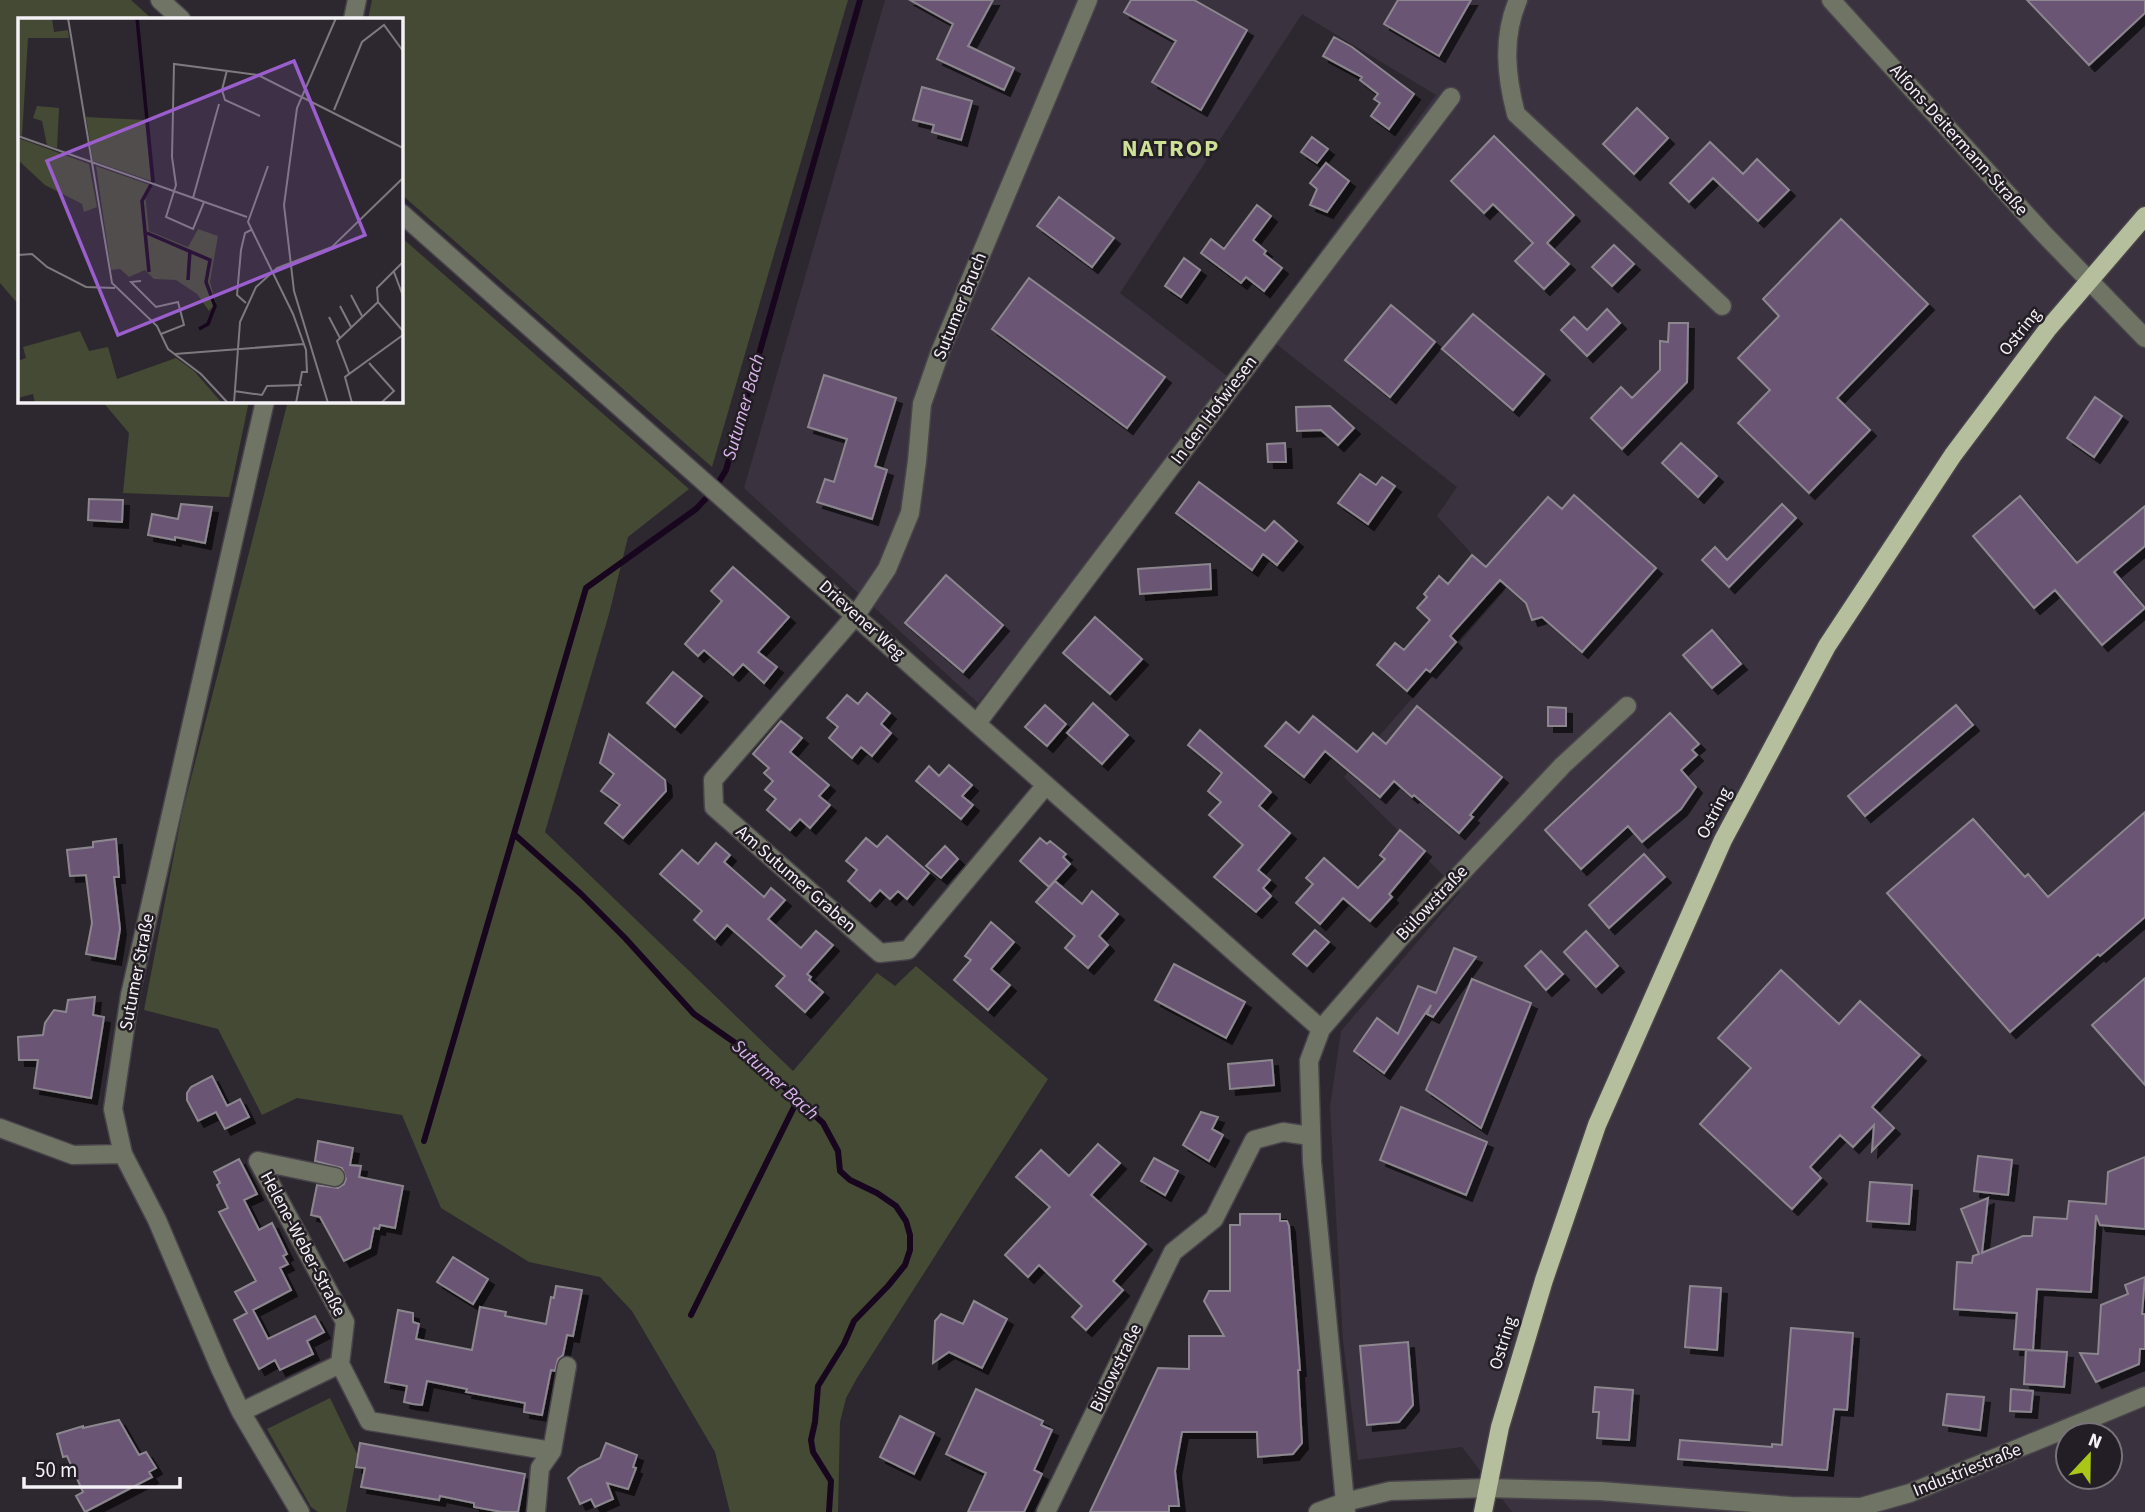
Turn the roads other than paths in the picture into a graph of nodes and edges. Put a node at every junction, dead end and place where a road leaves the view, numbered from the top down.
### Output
1 (160, 0) edge
2 (357, 0) edge
3 (1088, 0) edge
4 (1518, 0) edge
5 (1831, 0) edge
6 (180, 18) edge
7 (353, 18) edge
8 (1451, 97) dead end
9 (402, 214) edge
10 (2145, 216) edge
11 (2088, 280) junction
12 (1722, 306) dead end
13 (2145, 338) edge
14 (265, 402) edge
15 (856, 615) junction
16 (1627, 706) dead end
17 (977, 723) junction
18 (1046, 785) junction
19 (1321, 1029) junction
20 (0, 1128) edge
21 (1310, 1136) junction
22 (123, 1154) junction
23 (335, 1177) dead end
24 (340, 1364) junction
25 (567, 1366) dead end
26 (2145, 1396) edge
27 (241, 1412) junction
28 (552, 1451) junction
29 (1487, 1488) junction
30 (1346, 1507) edge
31 (300, 1512) edge
32 (536, 1512) edge
33 (1046, 1512) edge
34 (1318, 1512) edge
35 (1483, 1512) edge

1 - 6 street
2 - 7 street
3 - 15 street, Sutumer Bruch
4 - 12 street
5 - 11 street, Alfons-Deitermann-Straße
8 - 17 street, In den Hofwiesen
9 - 15 street, Drievener Weg
10 - 11 main road, Ostring
11 - 13 street
11 - 29 main road, Ostring
14 - 22 street, Sutumer Straße
15 - 17 street, Drievener Weg
15 - 18 street, Am Sutumer Graben
16 - 19 street, Bülowstraße
17 - 18 street, Drievener Weg
18 - 19 street, Drievener Weg
19 - 21 street, Bülowstraße
20 - 22 street
21 - 30 street, Bülowstraße
21 - 33 street, Bülowstraße
22 - 27 street, Sutumer Straße
23 - 24 street, Helene-Weber-Straße
24 - 27 street
24 - 28 street
25 - 28 street
26 - 29 street, Industriestraße
27 - 31 street, Sutumer Straße
28 - 32 street
29 - 30 street, Industriestraße
29 - 35 main road, Ostring
30 - 34 street, Industriestraße

